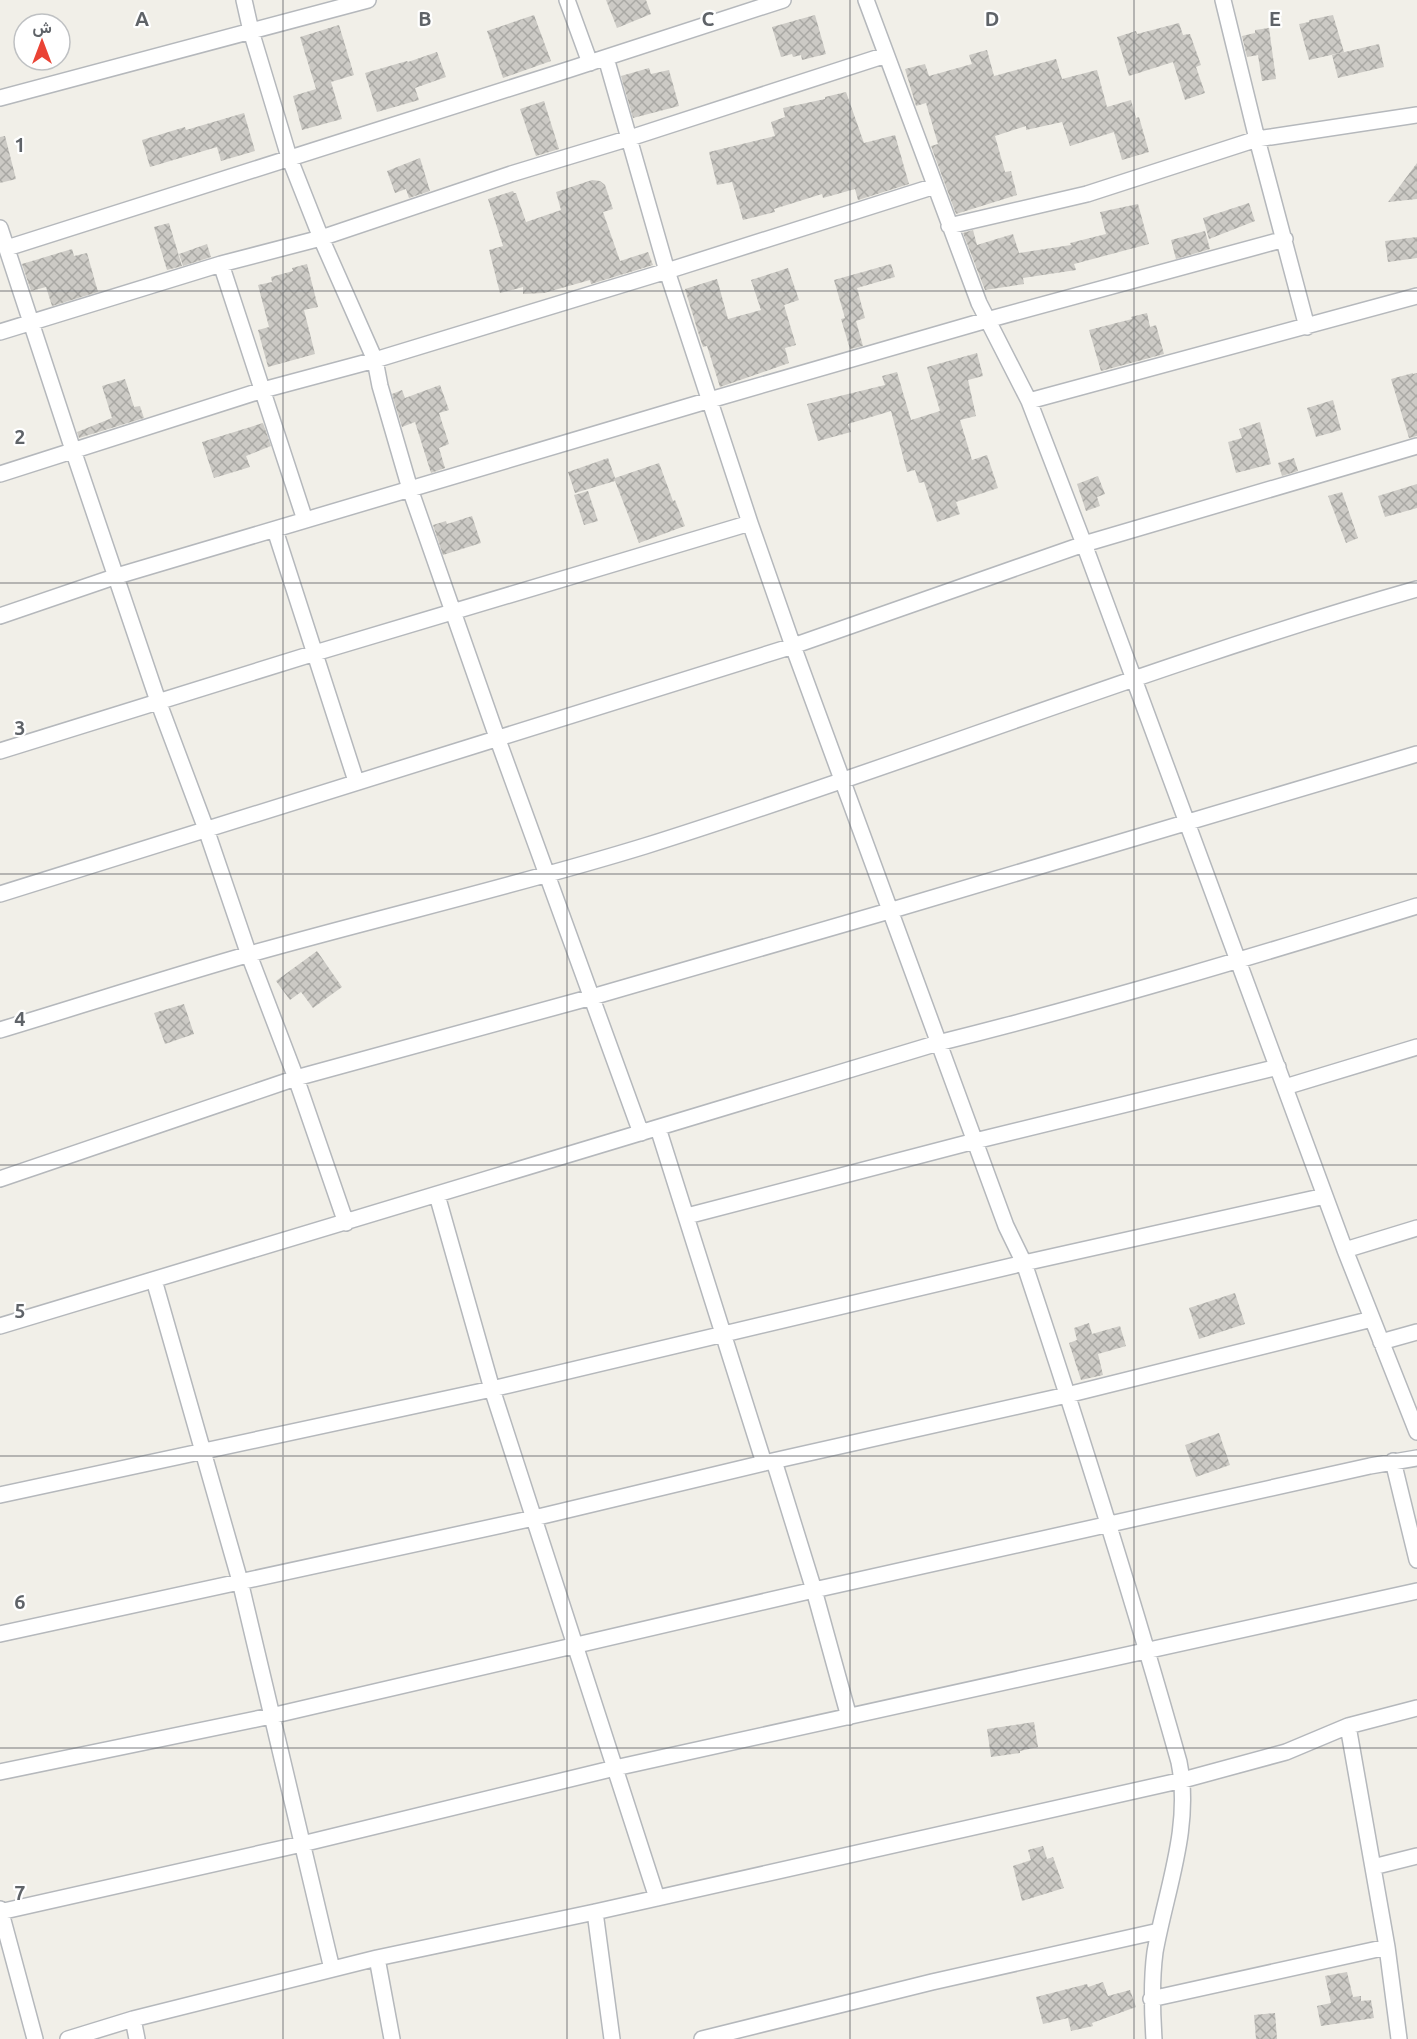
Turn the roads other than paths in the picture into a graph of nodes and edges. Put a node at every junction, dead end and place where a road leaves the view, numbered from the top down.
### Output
1 (244, 0) edge
2 (369, 0) edge
3 (567, 0) edge
4 (783, 0) edge
5 (1223, 0) edge
6 (872, 1) edge
7 (251, 31) junction
8 (886, 55) junction
9 (606, 58) junction
10 (590, 63) junction
11 (0, 98) edge
12 (1417, 115) edge
13 (630, 138) junction
14 (1257, 139) junction
15 (289, 157) junction
16 (935, 186) junction
17 (949, 226) junction
18 (0, 228) edge
19 (321, 238) junction
20 (1285, 239) junction
21 (7, 248) junction
22 (221, 264) junction
23 (667, 270) junction
24 (1417, 296) edge
25 (987, 320) junction
26 (31, 322) junction
27 (1307, 327) junction
28 (0, 332) edge
29 (375, 360) junction
30 (263, 390) junction
31 (710, 400) junction
32 (1029, 401) junction
33 (1417, 446) edge
34 (73, 450) junction
35 (0, 474) edge
36 (410, 489) junction
37 (305, 520) junction
38 (750, 523) junction
39 (274, 530) junction
40 (1084, 544) junction
41 (117, 576) junction
42 (1417, 589) edge
43 (454, 611) junction
44 (0, 616) edge
45 (793, 646) junction
46 (315, 652) junction
47 (1135, 678) junction
48 (158, 701) junction
49 (498, 740) junction
50 (0, 751) edge
51 (1417, 754) edge
52 (356, 781) junction
53 (842, 781) junction
54 (1187, 822) junction
55 (206, 829) junction
56 (548, 875) junction
57 (0, 894) edge
58 (1417, 906) edge
59 (890, 911) junction
60 (249, 955) junction
61 (1240, 961) junction
62 (592, 998) junction
63 (0, 1030) edge
64 (938, 1043) junction
65 (1417, 1047) edge
66 (1278, 1067) junction
67 (296, 1078) junction
68 (1285, 1087) junction
69 (658, 1128) junction
70 (641, 1133) junction
71 (975, 1141) junction
72 (0, 1179) edge
73 (437, 1195) junction
74 (1325, 1196) junction
75 (687, 1216) junction
76 (346, 1223) junction
77 (1417, 1228) edge
78 (1345, 1250) junction
79 (1024, 1263) junction
80 (154, 1280) junction
81 (1372, 1319) junction
82 (0, 1326) edge
83 (1417, 1332) edge
84 (724, 1335) junction
85 (1381, 1342) junction
86 (492, 1389) junction
87 (1067, 1395) junction
88 (1417, 1432) edge
89 (202, 1450) junction
90 (1417, 1458) edge
91 (1393, 1461) junction
92 (769, 1462) junction
93 (0, 1495) edge
94 (534, 1518) junction
95 (1109, 1523) junction
96 (1417, 1560) edge
97 (240, 1581) junction
98 (814, 1590) junction
99 (1417, 1591) edge
100 (0, 1635) edge
101 (574, 1645) junction
102 (1148, 1651) junction
103 (1417, 1708) edge
104 (271, 1716) junction
105 (849, 1717) junction
106 (1348, 1726) junction
107 (615, 1768) junction
108 (0, 1772) edge
109 (1183, 1780) junction
110 (302, 1844) junction
111 (1417, 1856) edge
112 (1373, 1867) junction
113 (657, 1898) junction
114 (0, 1911) edge
115 (595, 1912) junction
116 (1159, 1931) junction
117 (1387, 1947) junction
118 (377, 1958) junction
119 (332, 1969) junction
120 (1151, 1999) junction
121 (133, 2019) junction
122 (35, 2039) edge
123 (68, 2039) edge
124 (137, 2039) edge
125 (392, 2039) edge
126 (612, 2039) edge
127 (702, 2039) edge
128 (1154, 2039) edge
129 (1399, 2039) edge

1 - 7 street
2 - 7 street
3 - 10 street
4 - 9 street
5 - 14 street
6 - 8 street
7 - 11 street
7 - 15 street
8 - 13 street
8 - 16 street
9 - 10 street
9 - 13 street
10 - 15 street
12 - 14 street
13 - 19 street
13 - 23 street
14 - 17 street
14 - 20 street
15 - 19 street
15 - 21 street
16 - 17 street
16 - 23 street
17 - 25 street
18 - 21 street
19 - 22 street
19 - 29 street
20 - 25 street
20 - 27 street
21 - 26 street
22 - 26 street
22 - 30 street
23 - 29 street
23 - 31 street
24 - 27 street
25 - 31 street
25 - 32 street
26 - 28 street
26 - 34 street
27 - 32 street
29 - 30 street
29 - 36 street
30 - 34 street
30 - 37 street
31 - 36 street
31 - 38 street
32 - 40 street
33 - 40 street
34 - 35 street
34 - 41 street
36 - 37 street
36 - 43 street
37 - 39 street
38 - 43 street
38 - 45 street
39 - 41 street
39 - 46 street
40 - 45 street
40 - 47 street
41 - 44 street
41 - 48 street
42 - 47 street
43 - 46 street
43 - 49 street
45 - 49 street
45 - 53 street
46 - 48 street
46 - 52 street
47 - 53 street
47 - 54 street
48 - 50 street
48 - 55 street
49 - 52 street
49 - 56 street
51 - 54 street
52 - 55 street
53 - 56 street
53 - 59 street
54 - 59 street
54 - 61 street
55 - 57 street
55 - 60 street
56 - 60 street
56 - 62 street
58 - 61 street
59 - 62 street
59 - 64 street
60 - 63 street
60 - 67 street
61 - 64 street
61 - 66 street
62 - 67 street
62 - 70 street
64 - 69 street
64 - 71 street
65 - 68 street
66 - 68 street
66 - 71 street
67 - 72 street
67 - 76 street
68 - 74 street
69 - 70 street
69 - 75 street
70 - 73 street
71 - 75 street
71 - 79 street
73 - 76 street
73 - 86 street
74 - 78 street
74 - 79 street
75 - 84 street
76 - 80 street
77 - 78 street
78 - 81 street
79 - 84 street
79 - 87 street
80 - 82 street
80 - 89 street
81 - 85 street
81 - 87 street
83 - 85 street
84 - 86 street
84 - 92 street
85 - 88 street
86 - 89 street
86 - 94 street
87 - 92 street
87 - 95 street
89 - 93 street
89 - 97 street
90 - 91 street
91 - 95 street
91 - 96 street
92 - 94 street
92 - 98 street
94 - 97 street
94 - 101 street
95 - 98 street
95 - 102 street
97 - 100 street
97 - 104 street
98 - 101 street
98 - 105 street
99 - 102 street
101 - 104 street
101 - 107 street
102 - 105 street
102 - 109 street
103 - 106 street
104 - 108 street
104 - 110 street
105 - 107 street
106 - 109 street
106 - 112 street
107 - 110 street
107 - 113 street
109 - 113 street
109 - 116 street
110 - 114 street
110 - 119 street
111 - 112 street
112 - 117 street
113 - 115 street
114 - 122 street
115 - 118 street
115 - 126 street
116 - 120 street
116 - 127 street
117 - 120 street
117 - 129 street
118 - 119 street
118 - 125 street
119 - 121 street
120 - 128 street
121 - 123 street
121 - 124 street

